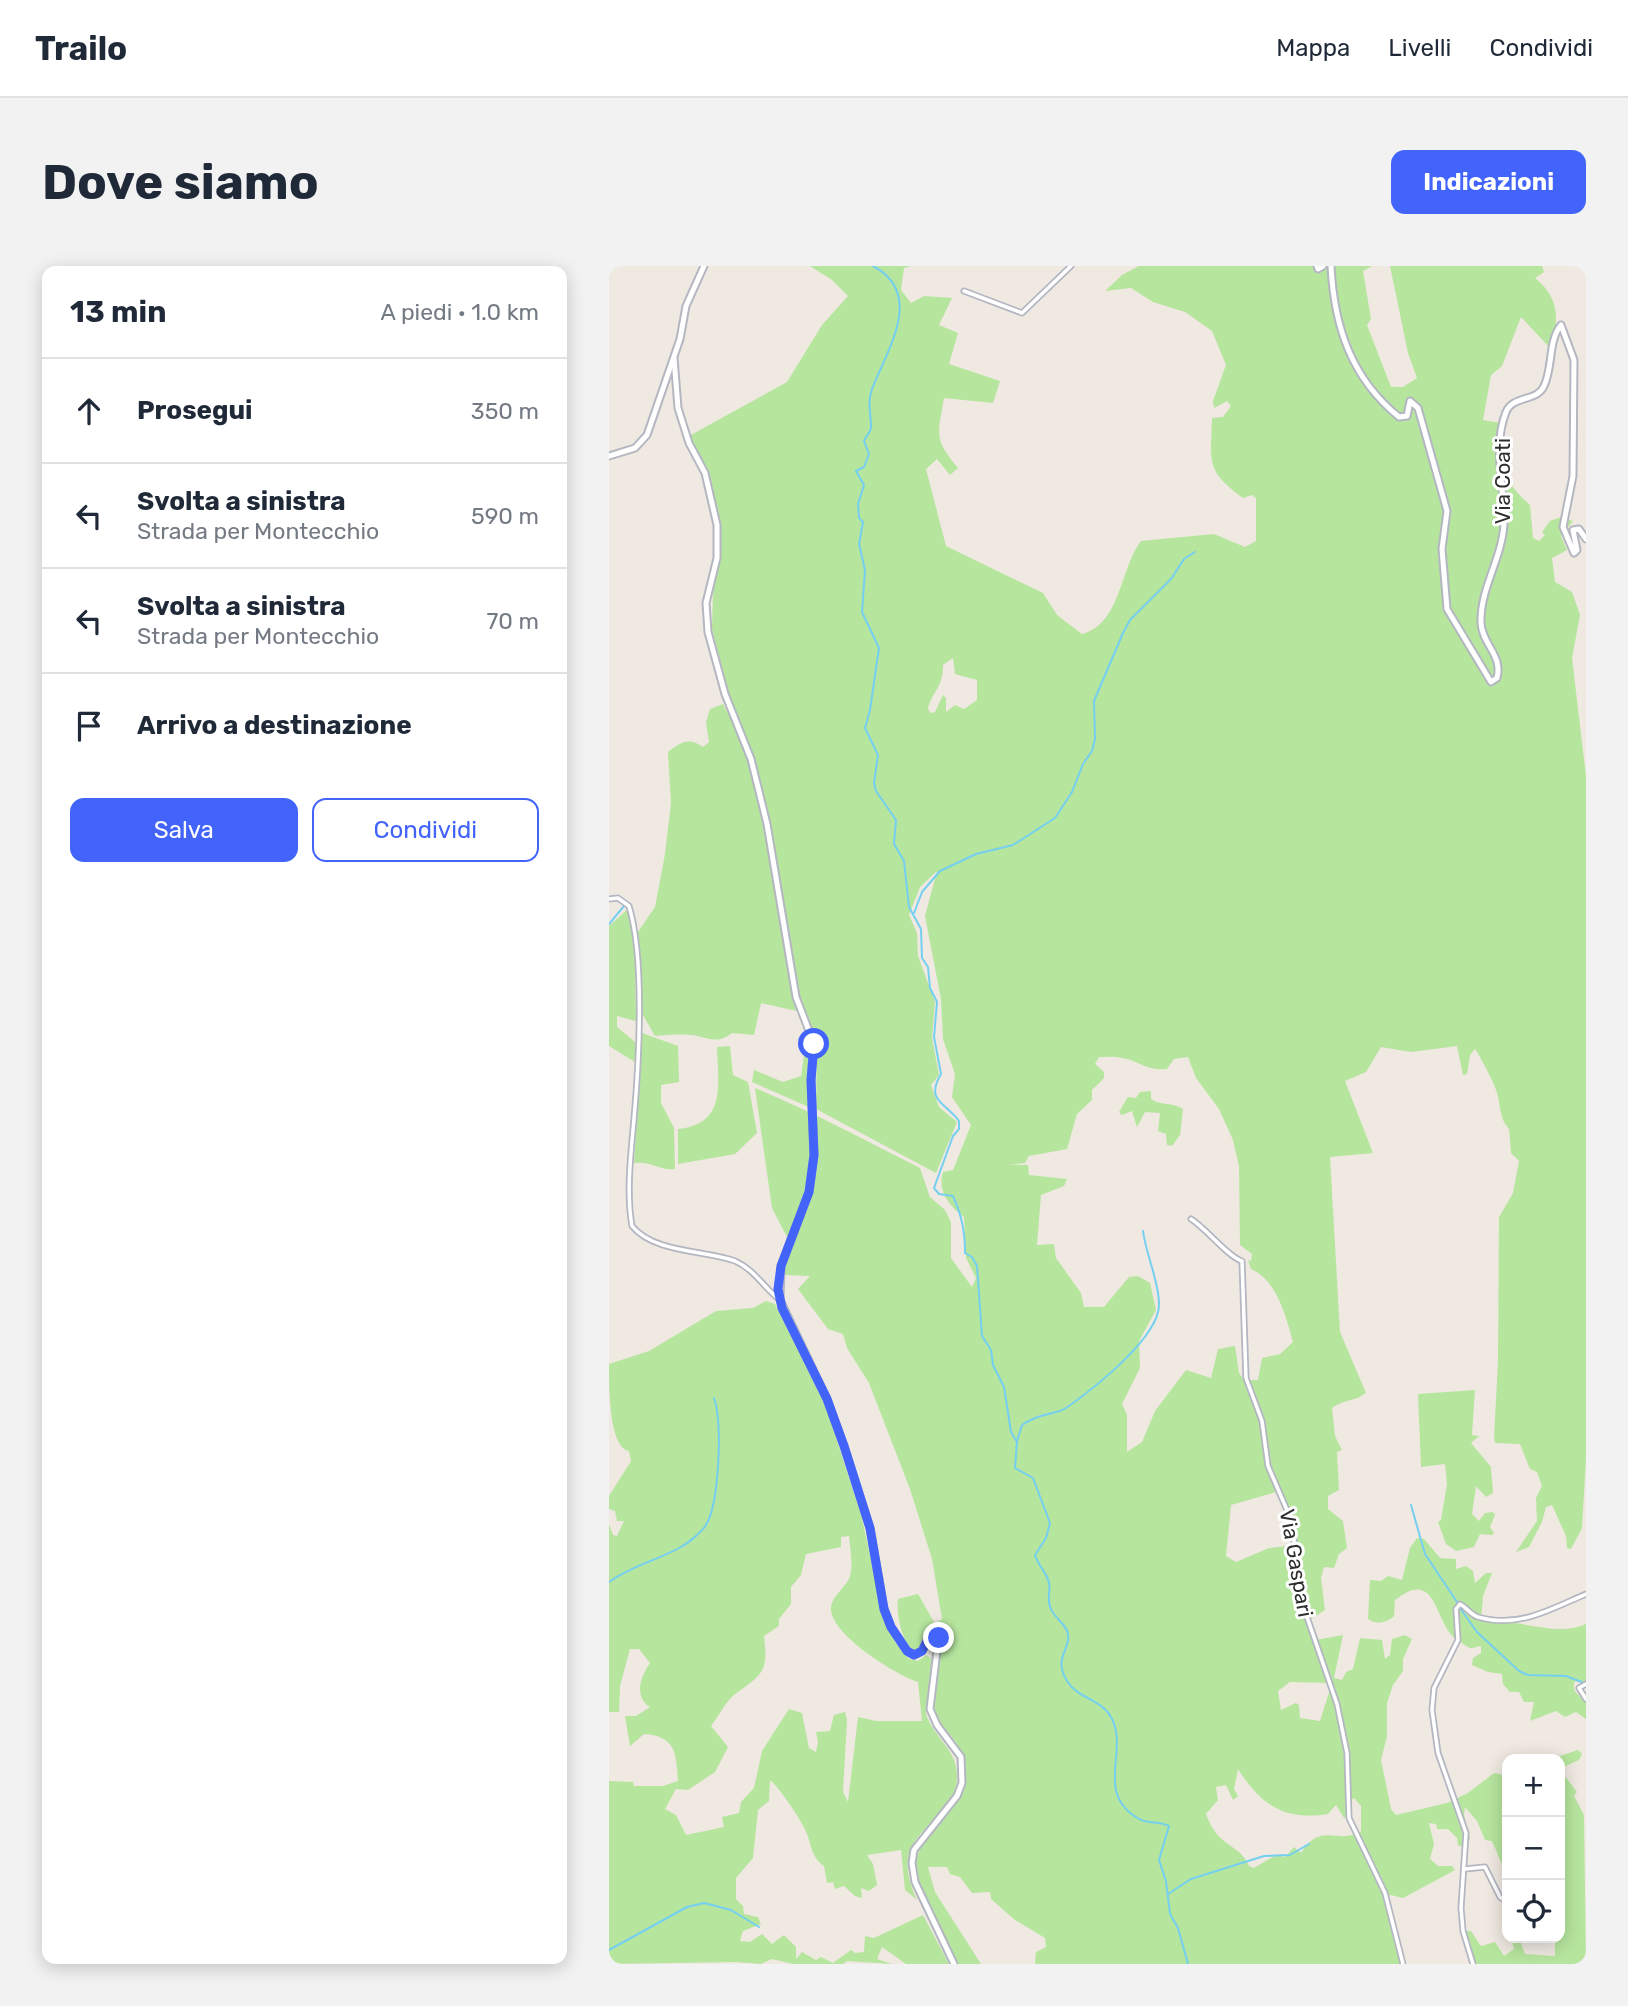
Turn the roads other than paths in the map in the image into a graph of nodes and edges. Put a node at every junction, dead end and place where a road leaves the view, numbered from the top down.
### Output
1 (705, 266) edge
2 (1071, 266) edge
3 (1317, 266) edge
4 (1323, 266) edge
5 (1331, 266) edge
6 (964, 290) dead end
7 (674, 358) junction
8 (609, 456) edge
9 (1586, 539) edge
10 (609, 899) edge
11 (1191, 1219) dead end
12 (780, 1300) junction
13 (1586, 1594) edge
14 (1584, 1684) edge
15 (1586, 1699) edge
16 (1465, 1869) junction
17 (1502, 1898) edge
18 (954, 1964) edge
19 (1403, 1964) edge
20 (1473, 1964) edge

1 - 7 street
2 - 6 street
3 - 4 street
5 - 9 street, Via Coati
7 - 8 street
7 - 12 street
10 - 12 street
11 - 19 street, Via Gaspari
12 - 18 street
13 - 16 street
14 - 15 street
16 - 17 street
16 - 20 street

